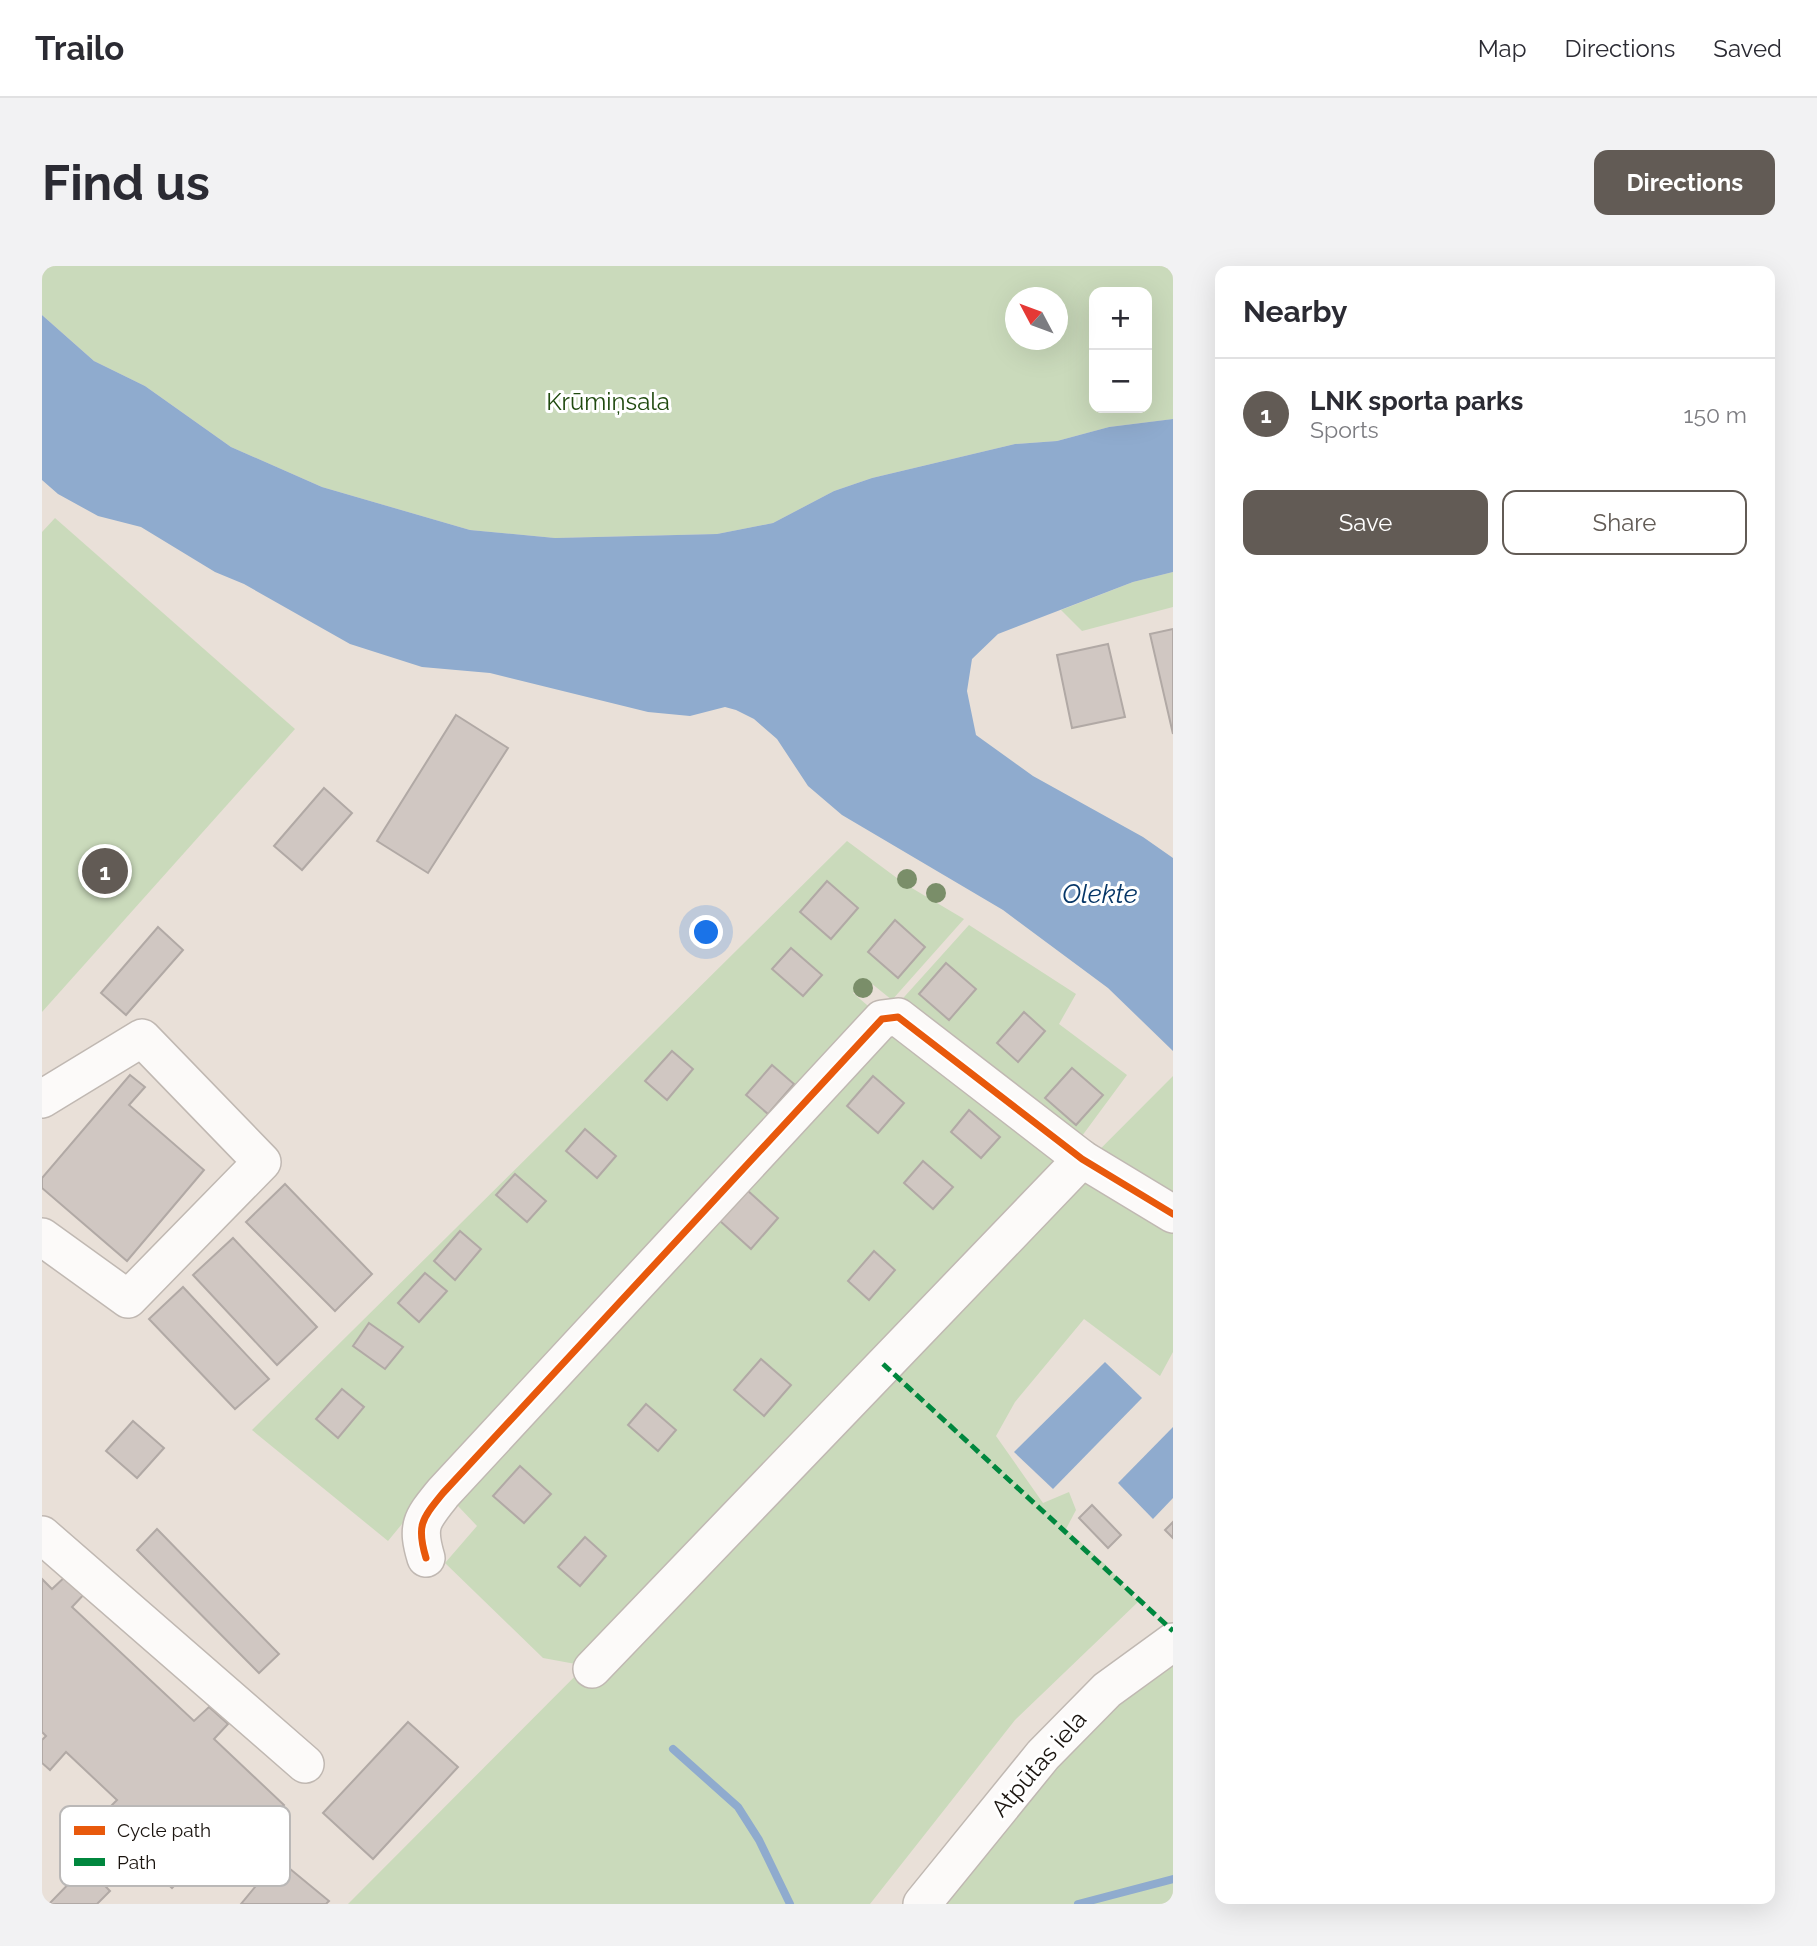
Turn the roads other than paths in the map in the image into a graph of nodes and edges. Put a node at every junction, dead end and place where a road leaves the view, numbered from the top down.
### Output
1 (42, 1100) edge
2 (1082, 1159) junction
3 (1173, 1214) edge
4 (42, 1237) edge
5 (42, 1535) edge
6 (426, 1559) dead end
7 (1173, 1642) edge
8 (592, 1669) dead end
9 (305, 1764) dead end
10 (922, 1904) edge

1 - 4 street
2 - 3 street
2 - 6 street
2 - 8 street
5 - 9 street
7 - 10 street, Atpūtas iela

